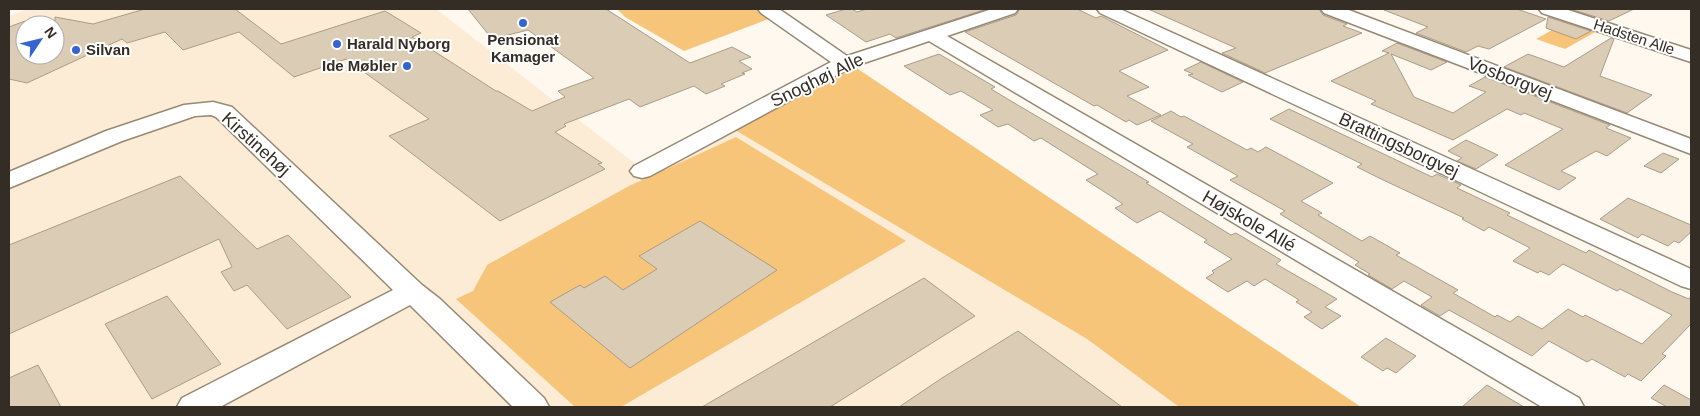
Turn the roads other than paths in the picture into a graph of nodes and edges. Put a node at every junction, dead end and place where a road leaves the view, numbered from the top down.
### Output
1 (767, 9) edge
2 (1106, 9) edge
3 (1330, 9) edge
4 (1548, 9) edge
5 (1005, 10) edge
6 (930, 34) junction
7 (1691, 56) edge
8 (846, 63) junction
9 (1691, 147) edge
10 (642, 171) dead end
11 (9, 181) edge
12 (1691, 280) edge
13 (412, 292) junction
14 (193, 407) edge
15 (532, 407) edge
16 (1568, 407) edge

1 - 8 street
2 - 12 street, Brattingsborgvej
3 - 9 street, Vosborgvej
4 - 7 street, Hadsten Alle
5 - 6 street, Snoghøj Alle
6 - 8 street, Snoghøj Alle
6 - 16 street, Højskole Allé
8 - 10 street, Snoghøj Alle
11 - 13 street, Kirstinehøj
13 - 14 street
13 - 15 street, Kirstinehøj

